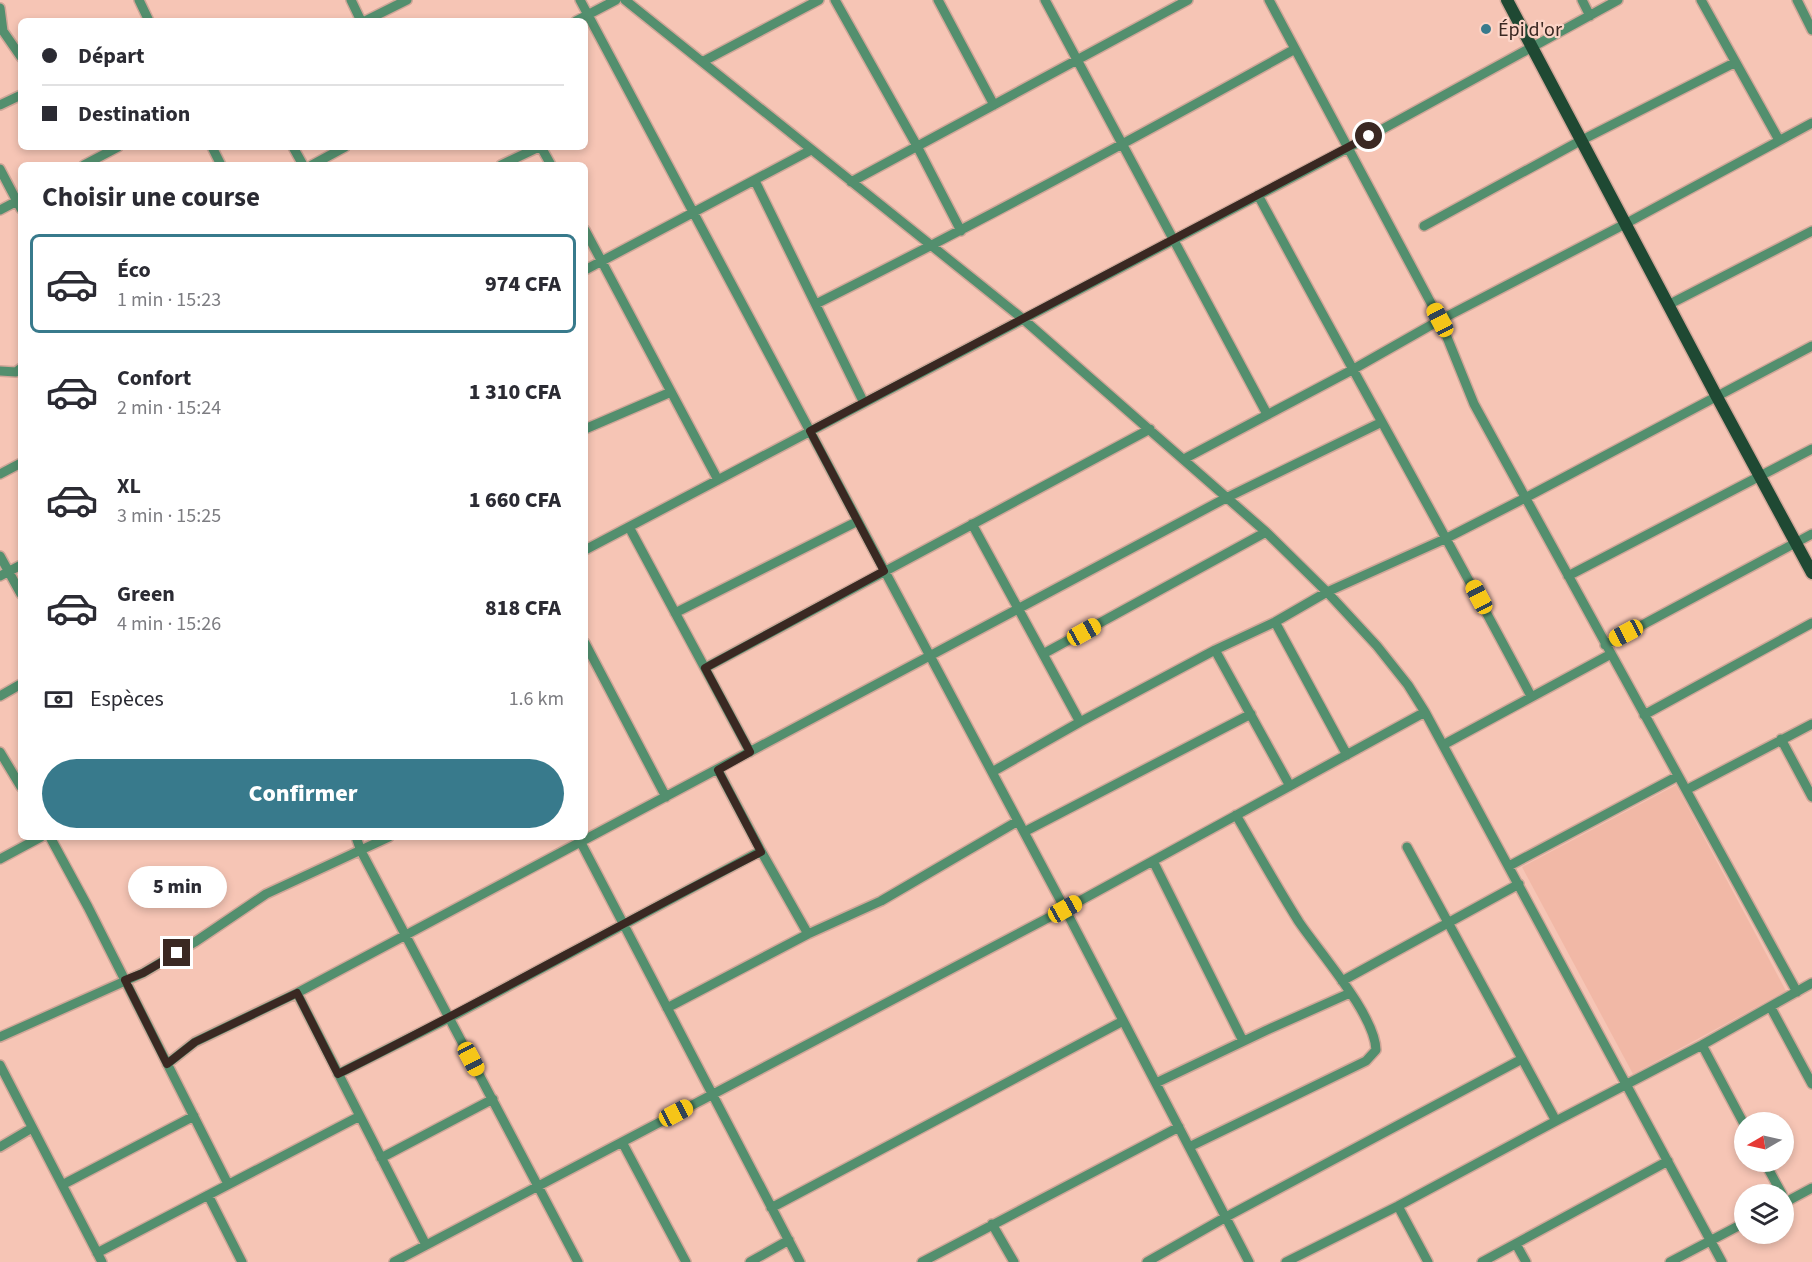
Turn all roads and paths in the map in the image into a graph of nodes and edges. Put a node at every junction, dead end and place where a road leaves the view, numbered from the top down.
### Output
1 (139, 0) edge
2 (351, 0) edge
3 (407, 0) edge
4 (580, 0) edge
5 (616, 0) edge
6 (625, 0) edge
7 (819, 0) edge
8 (835, 0) edge
9 (938, 0) edge
10 (1045, 0) edge
11 (1188, 0) edge
12 (1269, 0) edge
13 (1507, 0) edge
14 (1582, 0) edge
15 (1618, 0) edge
16 (1701, 0) edge
17 (1797, 0) edge
18 (0, 8) edge
19 (588, 15) junction
20 (1590, 16) junction
21 (1809, 17) edge
22 (148, 18) edge
23 (361, 18) edge
24 (369, 18) edge
25 (582, 18) edge
26 (1812, 30) edge
27 (1532, 46) junction
28 (1295, 49) junction
29 (18, 53) edge
30 (1077, 60) junction
31 (702, 62) junction
32 (1734, 63) junction
33 (18, 96) edge
34 (0, 105) edge
35 (994, 105) junction
36 (1812, 123) edge
37 (1580, 141) junction
38 (1779, 141) junction
39 (1124, 145) junction
40 (917, 146) junction
41 (1348, 148) junction
42 (112, 150) edge
43 (534, 150) edge
44 (811, 150) junction
45 (90, 162) edge
46 (508, 162) edge
47 (0, 169) edge
48 (755, 180) junction
49 (851, 182) junction
50 (1258, 195) junction
51 (18, 200) edge
52 (18, 204) edge
53 (0, 210) edge
54 (693, 212) junction
55 (1625, 224) junction
56 (1424, 226) dead end
57 (961, 231) junction
58 (1812, 231) edge
59 (588, 235) edge
60 (1174, 240) junction
61 (931, 246) junction
62 (602, 261) junction
63 (588, 268) edge
64 (816, 304) junction
65 (1668, 305) junction
66 (1023, 319) junction
67 (1440, 320) junction
68 (1812, 346) edge
69 (0, 370) edge
70 (1352, 370) junction
71 (18, 372) edge
72 (671, 392) junction
73 (1717, 397) junction
74 (864, 403) junction
75 (1267, 414) junction
76 (1382, 422) junction
77 (588, 428) edge
78 (1150, 429) junction
79 (810, 431) junction
80 (1812, 449) edge
81 (1184, 459) junction
82 (18, 465) edge
83 (0, 474) edge
84 (1760, 477) junction
85 (718, 480) junction
86 (1527, 497) junction
87 (1226, 498) junction
88 (858, 521) junction
89 (972, 524) junction
90 (629, 527) junction
91 (1266, 532) junction
92 (1812, 534) edge
93 (1447, 538) junction
94 (1796, 543) junction
95 (588, 548) edge
96 (0, 556) edge
97 (18, 567) edge
98 (884, 571) junction
99 (1812, 573) edge
100 (4, 574) edge
101 (1568, 576) junction
102 (18, 590) edge
103 (1327, 592) junction
104 (1019, 608) junction
105 (675, 613) junction
106 (1275, 622) junction
107 (1812, 623) edge
108 (1605, 645) junction
109 (588, 649) edge
110 (1215, 650) junction
111 (1043, 654) junction
112 (1611, 654) junction
113 (930, 657) junction
114 (705, 668) junction
115 (18, 686) edge
116 (0, 696) edge
117 (1532, 696) junction
118 (1425, 712) junction
119 (1251, 714) junction
120 (1644, 715) junction
121 (1080, 722) junction
122 (1812, 724) edge
123 (1781, 739) junction
124 (1443, 745) junction
125 (0, 752) edge
126 (750, 752) junction
127 (1347, 755) junction
128 (718, 770) junction
129 (992, 772) junction
130 (1678, 776) junction
131 (18, 783) edge
132 (1290, 786) junction
133 (1686, 790) junction
134 (1812, 796) edge
135 (666, 797) junction
136 (1236, 815) junction
137 (1018, 821) junction
138 (1024, 832) junction
139 (588, 836) edge
140 (35, 840) edge
141 (52, 840) edge
142 (357, 840) edge
143 (383, 840) edge
144 (579, 840) edge
145 (1407, 847) dead end
146 (361, 851) junction
147 (761, 852) junction
148 (0, 859) edge
149 (1153, 861) junction
150 (1509, 866) junction
151 (1519, 884) junction
152 (1065, 909) junction
153 (1447, 922) junction
154 (623, 924) junction
155 (808, 934) junction
156 (406, 935) junction
157 (125, 980) junction
158 (1341, 981) junction
159 (1812, 983) edge
160 (1797, 992) junction
161 (297, 993) junction
162 (1350, 993) junction
163 (667, 1008) junction
164 (1771, 1008) junction
165 (449, 1018) junction
166 (1123, 1021) junction
167 (0, 1037) edge
168 (1243, 1041) junction
169 (1702, 1045) junction
170 (1522, 1059) junction
171 (167, 1064) junction
172 (0, 1065) edge
173 (338, 1074) junction
174 (1156, 1083) junction
175 (1812, 1084) edge
176 (1627, 1085) junction
177 (712, 1095) junction
178 (493, 1099) junction
179 (1738, 1112) edge
180 (194, 1116) junction
181 (360, 1116) junction
182 (1556, 1121) junction
183 (1179, 1126) junction
184 (32, 1128) junction
185 (622, 1142) junction
186 (0, 1147) edge
187 (1190, 1147) junction
188 (381, 1158) junction
189 (1668, 1161) junction
190 (228, 1184) junction
191 (62, 1185) junction
192 (538, 1186) junction
193 (1812, 1188) edge
194 (208, 1195) junction
195 (1794, 1195) edge
196 (1398, 1206) junction
197 (771, 1208) junction
198 (1226, 1217) junction
199 (992, 1224) junction
200 (1734, 1228) edge
201 (789, 1240) junction
202 (1711, 1241) junction
203 (1516, 1244) junction
204 (426, 1245) junction
205 (97, 1253) junction
206 (102, 1262) edge
207 (242, 1262) edge
208 (394, 1262) edge
209 (578, 1262) edge
210 (686, 1262) edge
211 (750, 1262) edge
212 (800, 1262) edge
213 (922, 1262) edge
214 (1014, 1262) edge
215 (1147, 1262) edge
216 (1250, 1262) edge
217 (1286, 1262) edge
218 (1428, 1262) edge
219 (1482, 1262) edge
220 (1526, 1262) edge
221 (1670, 1262) edge
222 (1722, 1262) edge

1 - 22 street
2 - 23 street
3 - 24 street
4 - 19 street
5 - 19 street
6 - 31 street
7 - 31 street
8 - 40 street
9 - 35 street
10 - 30 street
11 - 30 street
12 - 28 street
13 - 27 main road
14 - 20 street
15 - 20 street
16 - 32 street
17 - 21 street
18 - 29 street
19 - 25 street
19 - 54 street
20 - 27 street
21 - 26 street
27 - 37 main road
27 - 41 street
28 - 39 street
28 - 41 street
30 - 35 street
30 - 39 street
31 - 44 street
32 - 37 street
32 - 38 street
33 - 34 street
35 - 40 street
36 - 38 street
37 - 55 main road
37 - 56 street
38 - 55 street
39 - 57 street
39 - 60 street
40 - 49 street
40 - 57 street
41 - 50 street
41 - 67 street
42 - 45 street
43 - 46 street
44 - 48 street
44 - 49 street
47 - 51 street
48 - 54 street
48 - 64 street
49 - 61 street
50 - 60 street
50 - 70 street
52 - 53 street
54 - 62 street
54 - 79 street
55 - 65 main road
55 - 67 street
57 - 61 street
58 - 65 street
59 - 62 street
60 - 66 street
60 - 75 street
61 - 64 street
61 - 66 street
62 - 63 street
62 - 72 street
64 - 74 street
65 - 73 main road
66 - 74 street
66 - 78 street
67 - 70 street
67 - 86 street
68 - 73 street
69 - 71 street
70 - 75 street
70 - 76 street
72 - 77 street
72 - 85 street
73 - 84 main road
73 - 86 street
74 - 79 street
75 - 81 street
76 - 87 street
76 - 93 street
78 - 81 street
78 - 89 street
79 - 85 street
79 - 88 street
80 - 84 street
81 - 87 street
82 - 83 street
84 - 94 main road
84 - 101 street
85 - 90 street
86 - 93 street
86 - 101 street
87 - 91 street
87 - 104 street
88 - 98 street
88 - 105 street
89 - 98 street
89 - 104 street
90 - 95 street
90 - 105 street
91 - 103 street
91 - 111 street
92 - 94 street
93 - 103 street
93 - 117 street
94 - 99 main road
94 - 108 street
96 - 100 street
97 - 100 street
98 - 113 street
98 - 114 street
100 - 102 street
101 - 108 street
103 - 106 street
103 - 118 street
104 - 111 street
104 - 113 street
105 - 114 street
106 - 110 street
106 - 127 street
107 - 120 street
108 - 112 street
109 - 135 street
110 - 119 street
110 - 121 street
111 - 121 street
112 - 117 street
112 - 120 street
113 - 126 street
113 - 129 street
114 - 126 street
115 - 116 street
117 - 124 street
118 - 124 street
118 - 127 street
119 - 132 street
119 - 138 street
120 - 130 street
121 - 129 street
122 - 123 street
123 - 133 street
123 - 134 street
124 - 150 street
125 - 131 street
126 - 128 street
127 - 132 street
128 - 135 street
128 - 147 street
129 - 137 street
130 - 133 street
130 - 150 street
132 - 136 street
133 - 160 street
135 - 139 street
136 - 149 street
136 - 158 street
137 - 138 street
137 - 155 street
138 - 152 street
140 - 148 street
141 - 157 street
142 - 146 street
143 - 146 street
144 - 154 street
144 - 156 street
145 - 153 street
146 - 156 street
146 - 157 street
147 - 154 street
147 - 155 street
149 - 152 street
149 - 168 street
150 - 151 street
151 - 153 street
151 - 176 street
152 - 166 street
152 - 177 street
153 - 158 street
153 - 170 street
154 - 163 street
154 - 165 street
155 - 163 street
156 - 161 street
156 - 165 street
157 - 167 street
157 - 171 street
158 - 162 street
159 - 160 street
160 - 164 street
161 - 171 street
161 - 173 street
162 - 168 street
162 - 187 street
163 - 177 street
164 - 169 street
164 - 175 street
165 - 173 street
165 - 178 street
166 - 174 street
166 - 197 street
168 - 174 street
169 - 176 street
169 - 179 street
170 - 182 street
170 - 198 street
171 - 180 street
172 - 184 street
173 - 181 street
174 - 183 street
176 - 182 street
176 - 189 street
177 - 185 street
177 - 197 street
178 - 188 street
178 - 192 street
180 - 190 street
180 - 191 street
181 - 188 street
181 - 190 street
182 - 196 street
183 - 187 street
183 - 199 street
184 - 186 street
184 - 191 street
185 - 192 street
185 - 210 street
187 - 198 street
188 - 204 street
189 - 202 street
189 - 203 street
190 - 194 street
191 - 205 street
192 - 204 street
192 - 209 street
193 - 195 street
194 - 205 street
194 - 207 street
196 - 217 street
196 - 218 street
197 - 201 street
198 - 215 street
198 - 216 street
199 - 213 street
199 - 214 street
200 - 202 street
201 - 211 street
201 - 212 street
202 - 221 street
202 - 222 street
203 - 219 street
203 - 220 street
204 - 208 street
205 - 206 street

